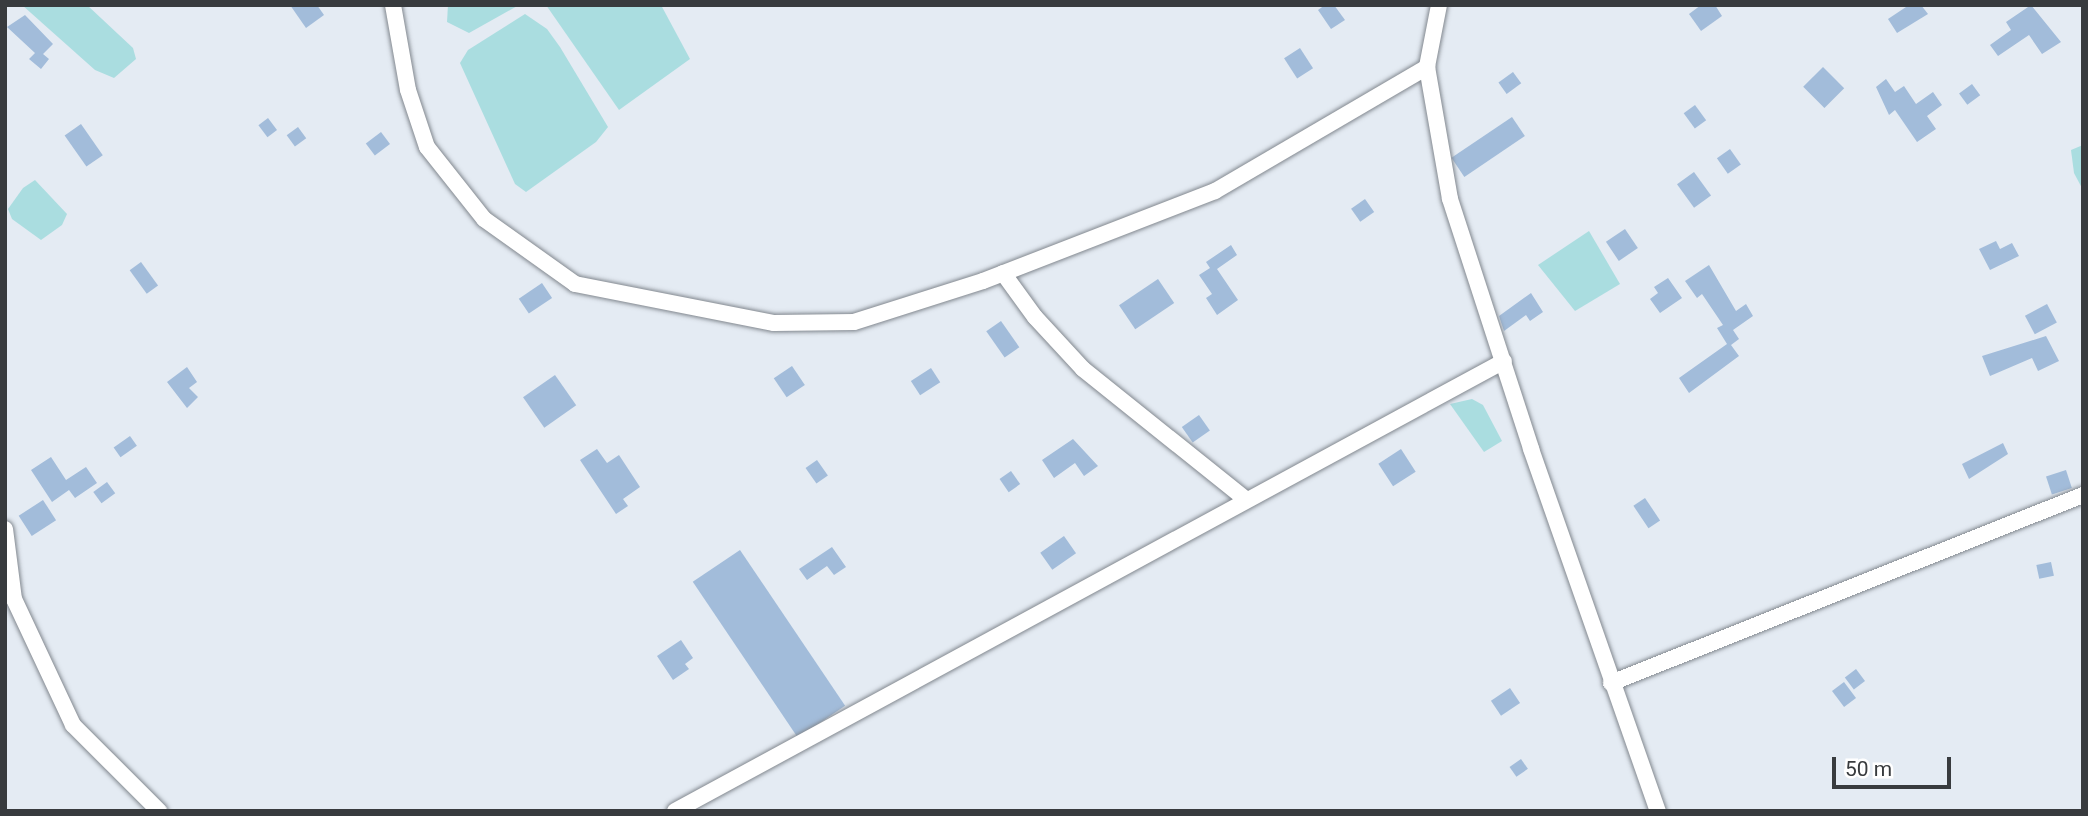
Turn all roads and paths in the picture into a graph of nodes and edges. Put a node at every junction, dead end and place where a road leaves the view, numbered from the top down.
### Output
1 (393, 5) edge
2 (1439, 5) edge
3 (1427, 67) junction
4 (1003, 273) junction
5 (1504, 361) junction
6 (2083, 495) edge
7 (1245, 499) junction
8 (5, 529) edge
9 (1611, 683) junction
10 (159, 811) edge
11 (675, 811) edge
12 (1658, 811) edge

1 - 4 street
2 - 3 street
3 - 4 street
3 - 5 street
4 - 7 street
5 - 7 street
5 - 9 street
6 - 9 street
7 - 11 street
8 - 10 street
9 - 12 street

